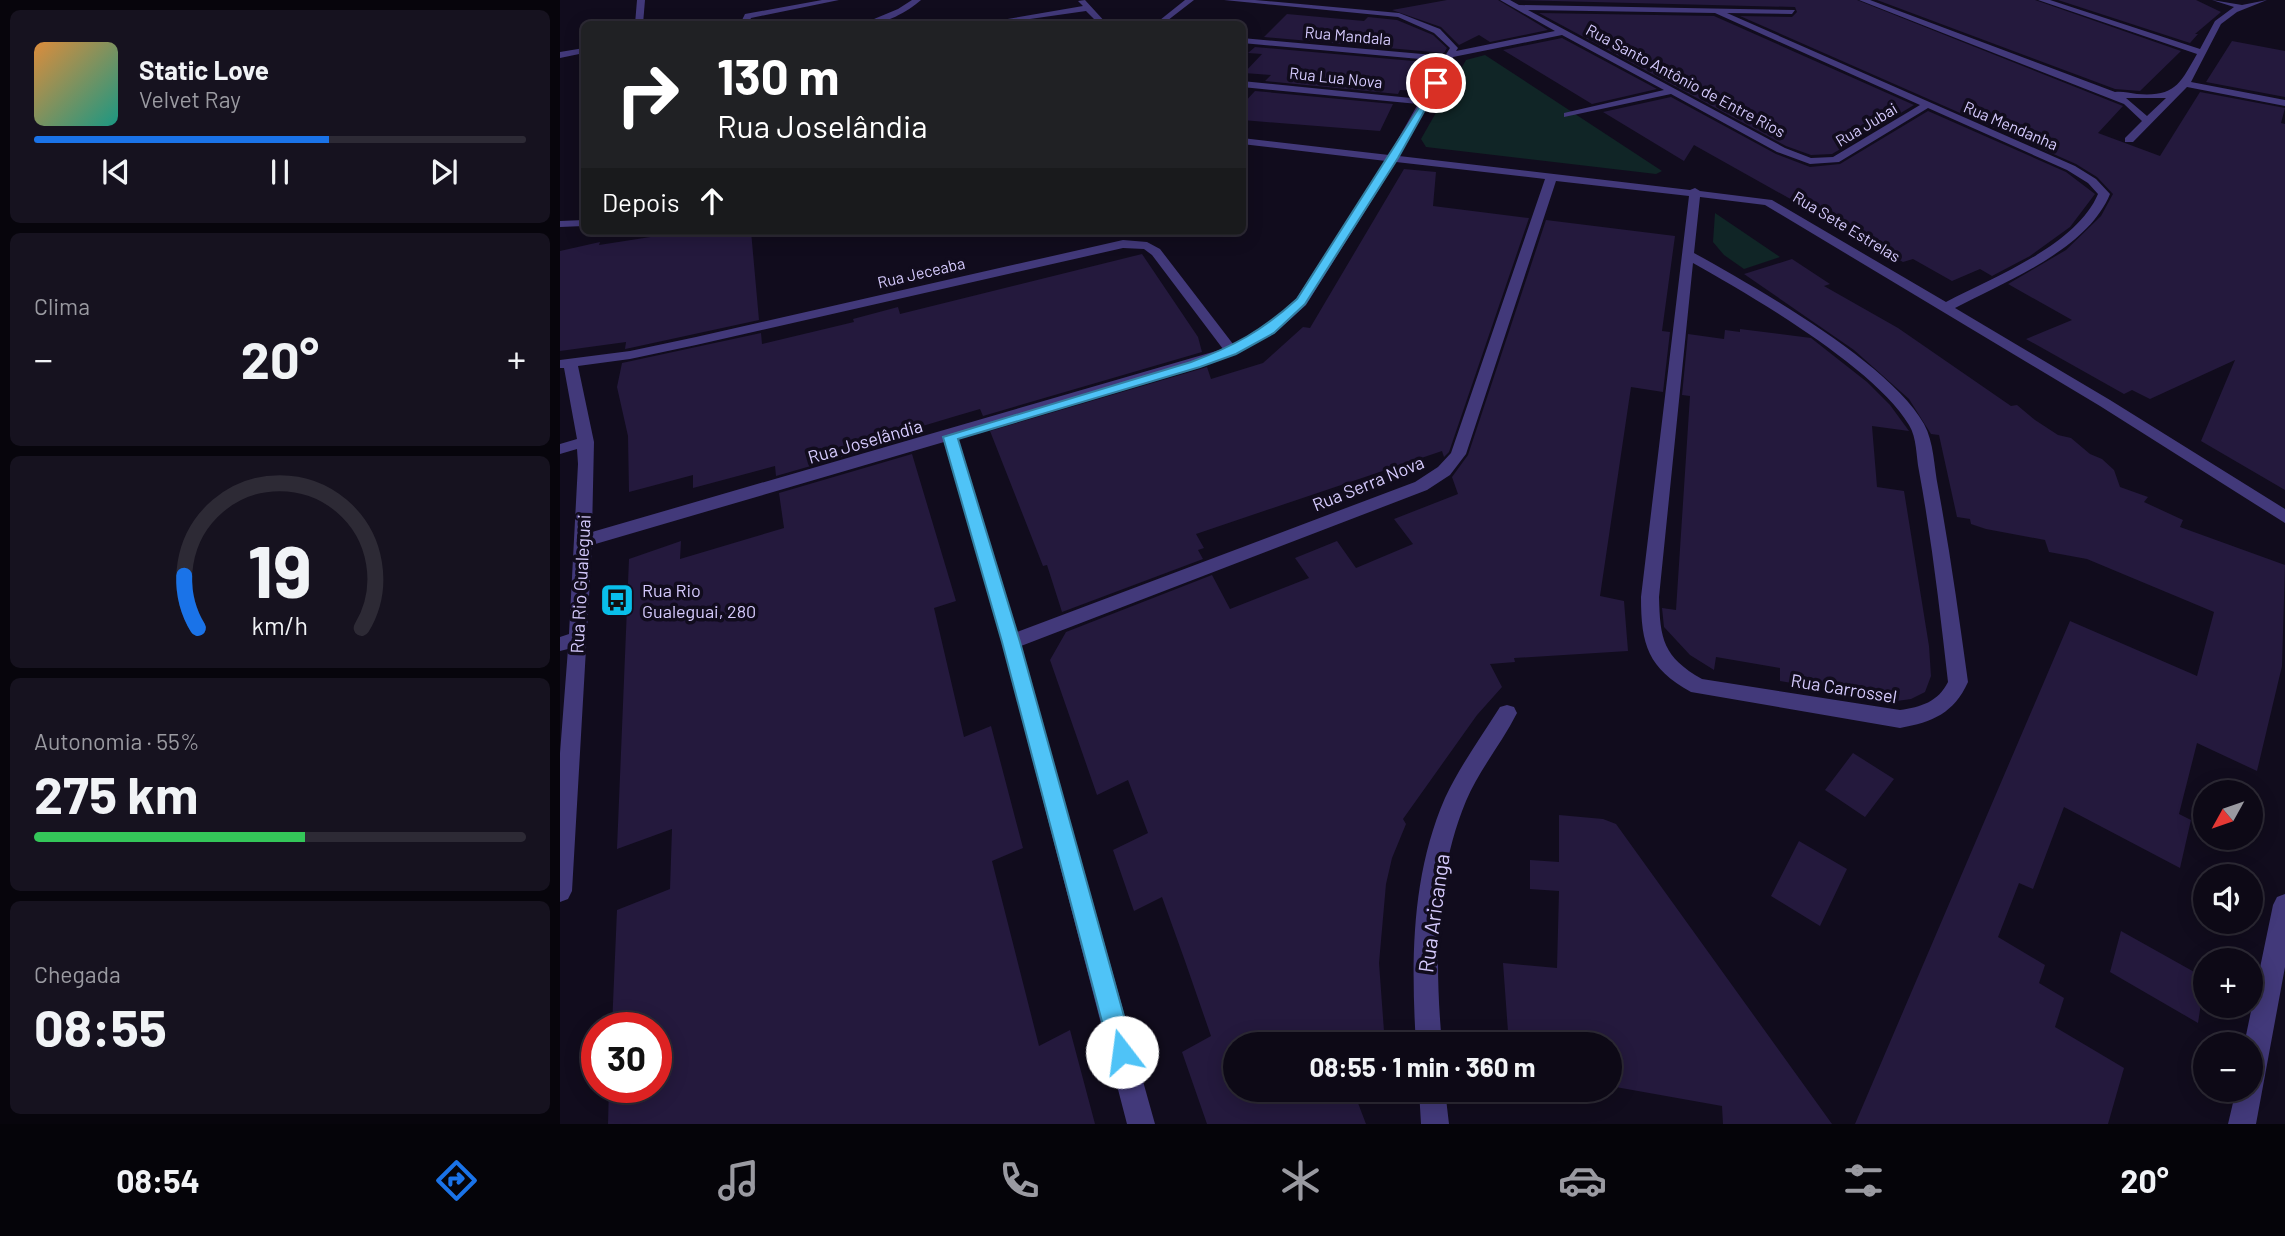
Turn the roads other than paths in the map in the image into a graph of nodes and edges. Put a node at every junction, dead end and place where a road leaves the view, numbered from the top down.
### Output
1 (641, 0) edge
2 (835, 0) edge
3 (917, 0) edge
4 (1082, 0) edge
5 (1190, 0) edge
6 (1228, 0) edge
7 (1504, 0) edge
8 (1863, 0) edge
9 (2042, 0) edge
10 (2216, 0) edge
11 (2263, 0) edge
12 (1516, 7) junction
13 (1088, 8) junction
14 (2241, 8) junction
15 (1718, 12) junction
16 (1793, 12) dead end
17 (746, 20) edge
18 (639, 21) edge
19 (874, 21) edge
20 (1002, 21) edge
21 (1100, 21) edge
22 (1163, 21) edge
23 (1563, 32) junction
24 (1246, 40) edge
25 (581, 52) edge
26 (2200, 52) junction
27 (560, 55) edge
28 (1451, 57) junction
29 (1246, 84) edge
30 (2185, 84) junction
31 (1673, 91) junction
32 (2107, 92) junction
33 (2174, 94) junction
34 (1426, 102) junction
35 (2285, 103) edge
36 (1927, 106) junction
37 (1567, 115) dead end
38 (2146, 120) junction
39 (1246, 141) edge
40 (2129, 141) dead end
41 (1393, 158) junction
42 (1818, 162) joint
43 (1552, 176) junction
44 (1695, 191) junction
45 (581, 223) edge
46 (560, 224) edge
47 (1687, 254) junction
48 (1947, 307) junction
49 (1231, 351) junction
50 (565, 363) edge
51 (950, 437) junction
52 (586, 442) junction
53 (560, 449) edge
54 (2285, 517) edge
55 (583, 541) junction
56 (569, 641) edge
57 (1011, 642) junction
58 (1507, 713) dead end
59 (560, 891) edge
60 (2285, 905) edge
61 (1428, 1032) edge
62 (2260, 1032) edge
63 (1433, 1102) edge
64 (2247, 1102) edge
65 (1140, 1124) edge
66 (1435, 1124) edge
67 (2242, 1124) edge

1 - 18 street
2 - 17 street
3 - 19 street
4 - 13 street
5 - 22 street
6 - 28 street
7 - 12 street, Rua Santo Antônio de Entre Rios
8 - 32 street
9 - 26 street
10 - 14 street
11 - 14 street
12 - 15 street
12 - 23 street, Rua Santo Antônio de Entre Rios
13 - 20 street
13 - 21 street
14 - 26 street
15 - 16 street
15 - 36 street, Rua Mendanha
23 - 28 street, Rua Mandala
23 - 31 street, Rua Santo Antônio de Entre Rios
24 - 28 street, Rua Mandala
25 - 27 street
26 - 30 street
28 - 34 street, Rua Joselândia
29 - 34 street, Rua Lua Nova
30 - 33 street
30 - 35 street
31 - 37 street
31 - 42 street, Rua Santo Antônio de Entre Rios
32 - 33 street
32 - 38 street
33 - 38 street
34 - 41 street, Rua Joselândia
36 - 42 street, Rua Jubai
36 - 48 street, Rua Mendanha
38 - 40 street
39 - 41 street, Rua Sete Estrelas
41 - 43 street, Rua Sete Estrelas
41 - 49 street, Rua Joselândia
43 - 44 street, Rua Sete Estrelas
43 - 57 street, Rua Serra Nova
44 - 47 street, Rua Carrossel
44 - 48 street, Rua Sete Estrelas
45 - 46 street
47 - 47 street, Rua Carrossel
48 - 54 street, Rua Sete Estrelas
49 - 50 street, Rua Jeceaba
49 - 51 street, Rua Joselândia
50 - 52 street, Rua Rio Gualeguai
51 - 55 street, Rua Joselândia
51 - 57 street
52 - 53 street
52 - 55 street, Rua Rio Gualeguai
55 - 56 street, Rua Rio Gualeguai
56 - 59 street, Rua Rio Gualeguai
57 - 65 street
58 - 61 street, Rua Aricanga
60 - 62 street
63 - 66 street
64 - 67 street

